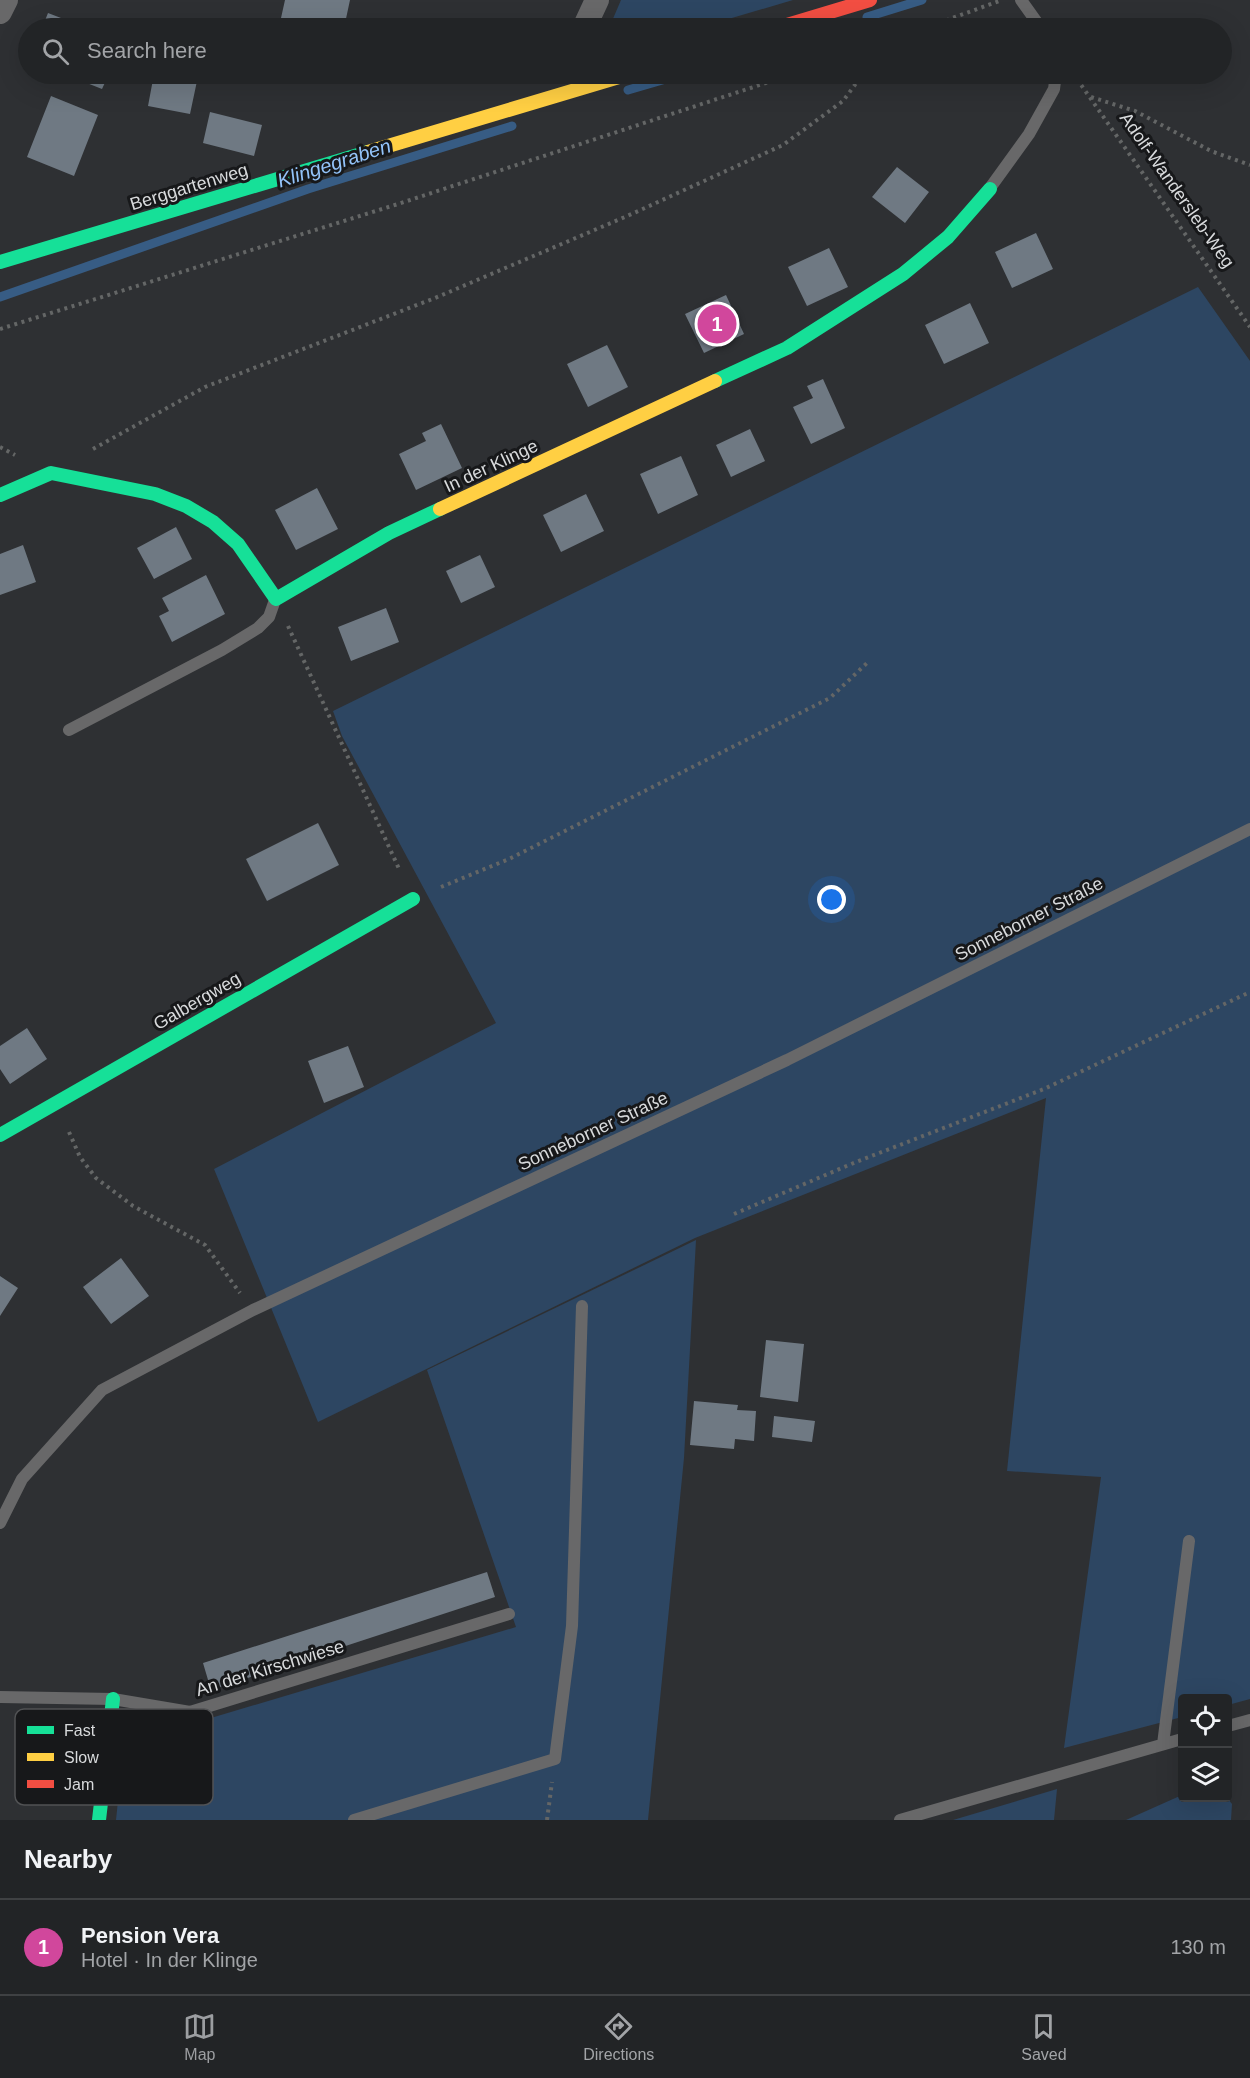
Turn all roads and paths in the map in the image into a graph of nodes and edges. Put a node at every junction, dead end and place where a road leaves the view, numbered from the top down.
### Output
1 (6, 0) edge
2 (597, 0) edge
3 (870, 0) edge
4 (1003, 0) edge
5 (1021, 0) edge
6 (0, 12) edge
7 (589, 18) edge
8 (810, 18) edge
9 (953, 18) edge
10 (1034, 18) edge
11 (559, 84) edge
12 (596, 84) edge
13 (763, 84) edge
14 (856, 84) edge
15 (1055, 84) edge
16 (1081, 84) edge
17 (1090, 96) junction
18 (553, 97) junction
19 (1250, 165) edge
20 (990, 189) joint
21 (0, 262) edge
22 (1250, 327) edge
23 (0, 329) edge
24 (92, 450) dead end
25 (0, 495) edge
26 (276, 598) junction
27 (867, 663) dead end
28 (69, 730) dead end
29 (1250, 829) edge
30 (413, 899) junction
31 (1250, 992) edge
32 (57, 1102) junction
33 (0, 1135) edge
34 (734, 1214) dead end
35 (582, 1306) dead end
36 (253, 1310) junction
37 (0, 1523) edge
38 (1190, 1541) dead end
39 (509, 1614) dead end
40 (0, 1697) edge
41 (113, 1699) junction
42 (112, 1709) edge
43 (172, 1709) edge
44 (200, 1709) edge
45 (1250, 1720) edge
46 (1232, 1725) edge
47 (1178, 1740) edge
48 (1163, 1744) junction
49 (555, 1759) junction
50 (101, 1805) edge
51 (99, 1820) edge
52 (354, 1820) edge
53 (547, 1820) edge
54 (900, 1820) edge

1 - 6 street
2 - 7 street
3 - 8 street
4 - 9 path
5 - 10 lane
11 - 18 street
12 - 18 street, Berggartenweg
13 - 23 path
14 - 24 path
15 - 20 lane
16 - 17 path, Adolf-Wandersleb-Weg
17 - 19 path
17 - 22 path, Adolf-Wandersleb-Weg
18 - 21 street, Berggartenweg
20 - 26 street, In der Klinge
25 - 26 street
26 - 28 lane
26 - 30 path
27 - 30 path
29 - 36 lane, Sonneborner Straße
30 - 32 street, Galbergweg
31 - 34 path
32 - 33 street, Galbergweg
32 - 36 path
35 - 49 lane
36 - 37 lane, Sonneborner Straße
38 - 48 lane
39 - 44 lane, An der Kirschwiese
40 - 41 lane, An der Kirschwiese
41 - 42 street
41 - 43 lane, An der Kirschwiese
45 - 46 lane
47 - 48 lane
48 - 54 lane
49 - 52 lane
49 - 53 path
50 - 51 street

